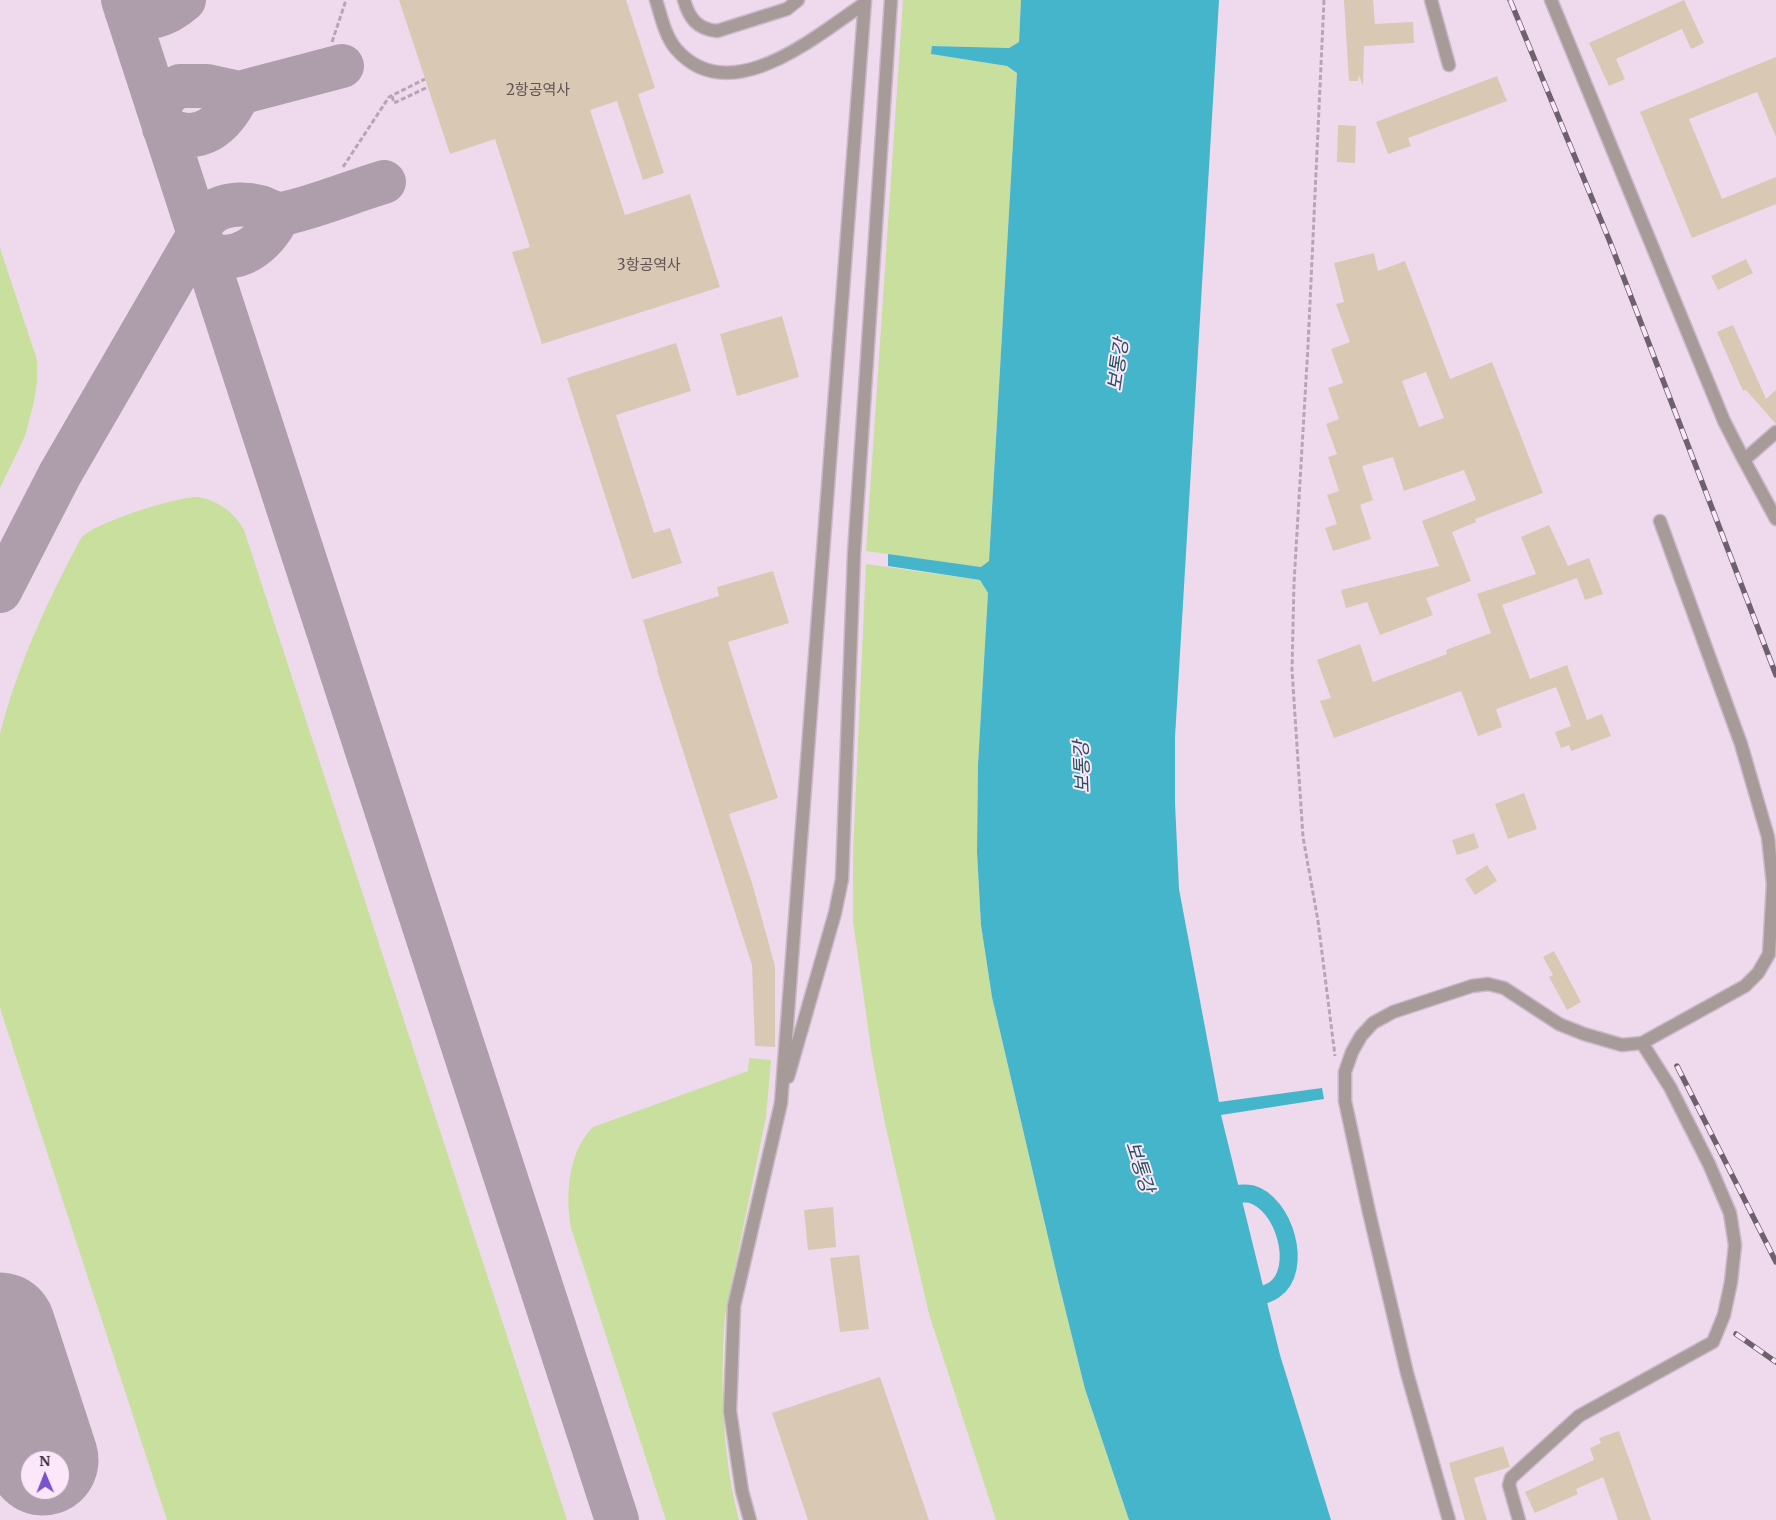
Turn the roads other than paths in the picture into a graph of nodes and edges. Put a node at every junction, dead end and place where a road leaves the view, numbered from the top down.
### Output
1 (656, 0) edge
2 (684, 0) edge
3 (798, 0) edge
4 (891, 0) edge
5 (1431, 0) edge
6 (1551, 0) edge
7 (865, 2) edge
8 (1449, 65) dead end
9 (1776, 432) edge
10 (1744, 460) junction
11 (1776, 519) edge
12 (1660, 522) dead end
13 (1642, 1043) junction
14 (781, 1103) junction
15 (750, 1520) edge
16 (1450, 1520) edge
17 (1520, 1520) edge

1 - 7 street
2 - 3 street
4 - 14 street
5 - 8 street
6 - 10 street
7 - 14 street
9 - 10 street
10 - 11 street
12 - 13 street
13 - 16 street
13 - 17 street
14 - 15 street

